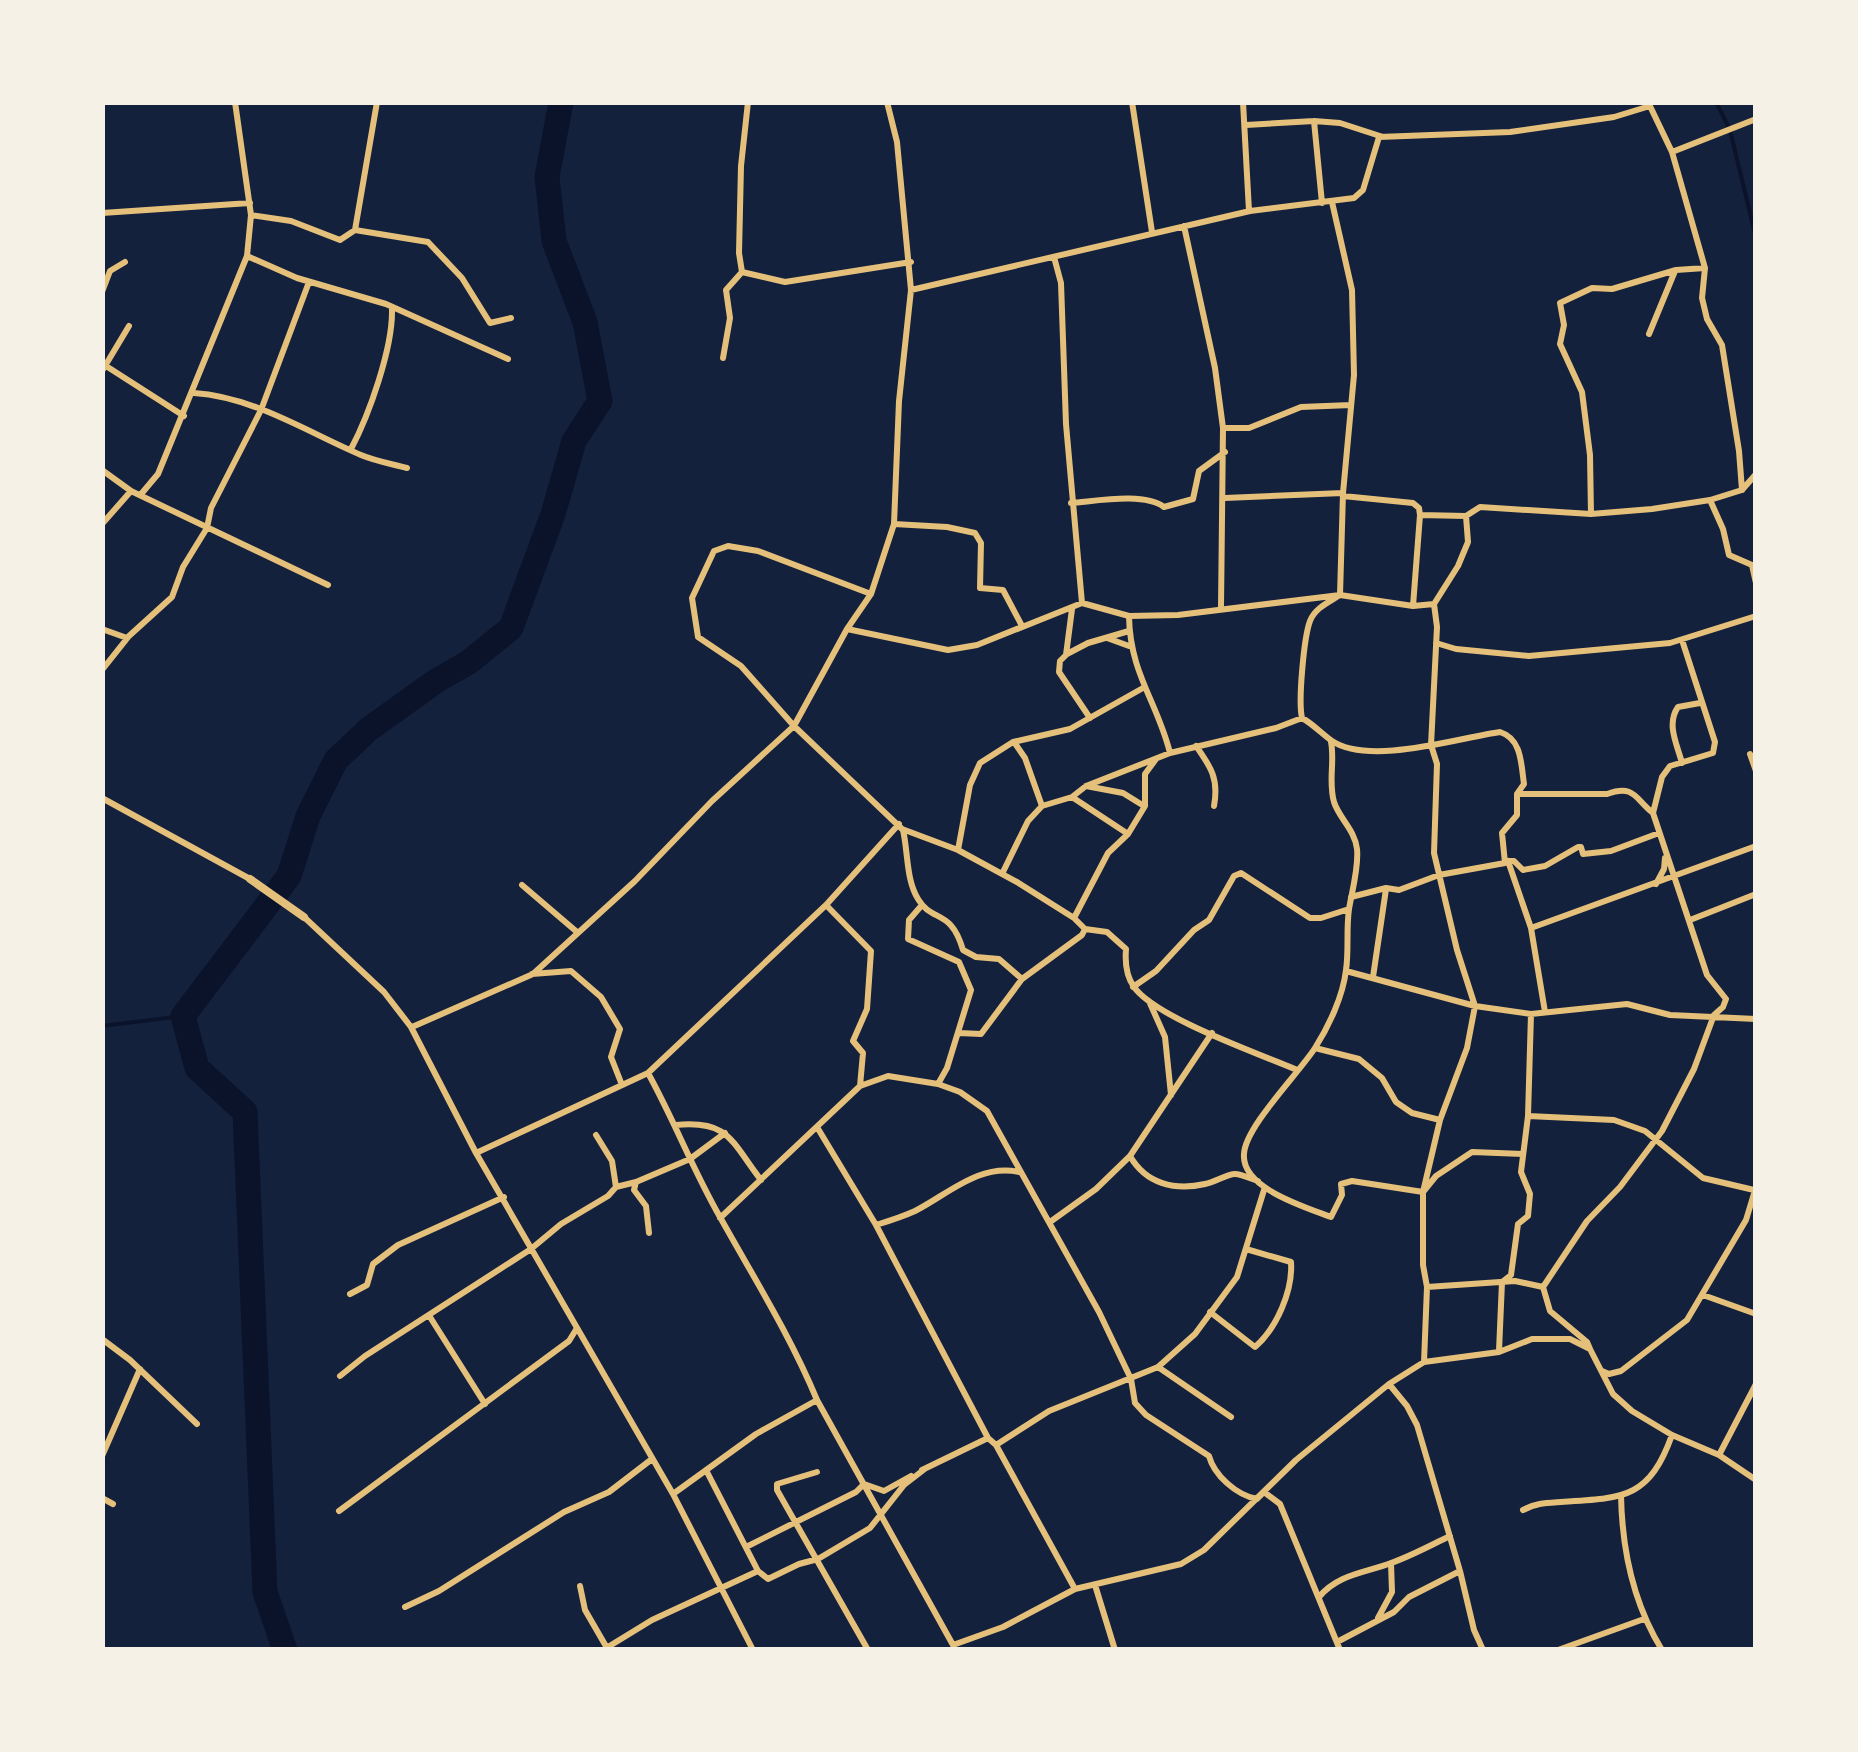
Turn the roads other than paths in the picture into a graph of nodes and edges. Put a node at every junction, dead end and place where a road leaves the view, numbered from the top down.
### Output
1 (235, 102) edge
2 (377, 102) edge
3 (748, 102) edge
4 (887, 102) edge
5 (1132, 102) edge
6 (1242, 102) edge
7 (1649, 104) edge
8 (1756, 119) edge
9 (1314, 120) junction
10 (1246, 125) junction
11 (1389, 138) junction
12 (1672, 152) junction
13 (1322, 202) junction
14 (1332, 202) junction
15 (250, 203) junction
16 (1250, 211) junction
17 (102, 213) edge
18 (251, 215) junction
19 (1184, 226) junction
20 (355, 230) junction
21 (1152, 232) junction
22 (247, 256) junction
23 (1054, 256) junction
24 (125, 262) dead end
25 (910, 262) junction
26 (106, 268) edge
27 (1706, 268) junction
28 (1676, 270) junction
29 (742, 272) junction
30 (309, 282) junction
31 (911, 290) junction
32 (102, 292) edge
33 (392, 309) junction
34 (511, 318) dead end
35 (130, 326) dead end
36 (1648, 334) dead end
37 (106, 345) dead end
38 (110, 354) junction
39 (723, 358) dead end
40 (508, 359) dead end
41 (104, 368) edge
42 (194, 393) junction
43 (1351, 405) junction
44 (261, 410) junction
45 (184, 416) junction
46 (1223, 428) junction
47 (350, 449) junction
48 (1225, 452) junction
49 (406, 468) dead end
50 (102, 470) edge
51 (1756, 474) edge
52 (1742, 490) junction
53 (131, 491) junction
54 (142, 493) junction
55 (1344, 494) junction
56 (1224, 498) junction
57 (1710, 500) junction
58 (1071, 503) junction
59 (1590, 514) junction
60 (1420, 515) junction
61 (1466, 516) junction
62 (102, 524) edge
63 (894, 524) junction
64 (207, 528) junction
65 (1756, 583) edge
66 (328, 585) dead end
67 (871, 594) junction
68 (1340, 595) junction
69 (1082, 603) junction
70 (1434, 604) junction
71 (1413, 606) junction
72 (1221, 608) junction
73 (1072, 609) junction
74 (1129, 616) junction
75 (1756, 616) edge
76 (1022, 626) junction
77 (847, 629) junction
78 (1129, 631) junction
79 (106, 632) edge
80 (127, 638) junction
81 (1106, 638) junction
82 (1682, 640) junction
83 (1436, 643) junction
84 (1130, 646) junction
85 (116, 650) junction
86 (1066, 654) junction
87 (102, 670) edge
88 (1143, 688) junction
89 (1700, 702) junction
90 (1090, 718) junction
91 (1302, 718) junction
92 (794, 726) junction
93 (1330, 740) junction
94 (1013, 742) junction
95 (1431, 744) junction
96 (1196, 746) junction
97 (1170, 753) junction
98 (1750, 754) dead end
99 (1157, 758) junction
100 (1682, 763) junction
101 (1756, 771) edge
102 (1086, 786) junction
103 (1517, 794) junction
104 (1072, 796) junction
105 (102, 798) edge
106 (1042, 806) junction
107 (1145, 806) junction
108 (1214, 806) dead end
109 (1653, 813) junction
110 (900, 826) junction
111 (1659, 833) junction
112 (1128, 834) junction
113 (1756, 846) edge
114 (958, 850) junction
115 (1665, 852) junction
116 (1506, 862) junction
117 (1523, 870) junction
118 (1002, 874) junction
119 (1439, 874) junction
120 (1674, 878) junction
121 (250, 880) joint
122 (522, 885) dead end
123 (1655, 885) junction
124 (1386, 888) junction
125 (1516, 891) junction
126 (1756, 894) edge
127 (1351, 897) junction
128 (826, 905) junction
129 (922, 905) junction
130 (1349, 909) junction
131 (304, 916) joint
132 (1074, 918) junction
133 (1690, 920) junction
134 (1531, 928) junction
135 (1085, 929) junction
136 (577, 932) junction
137 (1346, 971) junction
138 (530, 974) junction
139 (1373, 976) junction
140 (1022, 979) junction
141 (1133, 987) junction
142 (1149, 1000) junction
143 (1475, 1006) junction
144 (1544, 1012) junction
145 (1531, 1014) junction
146 (1714, 1014) junction
147 (1756, 1020) edge
148 (412, 1027) junction
149 (959, 1033) junction
150 (1212, 1033) junction
151 (1315, 1048) junction
152 (1297, 1070) junction
153 (648, 1072) junction
154 (938, 1084) junction
155 (622, 1085) junction
156 (860, 1086) junction
157 (1172, 1095) junction
158 (1528, 1116) junction
159 (1440, 1120) junction
160 (676, 1125) junction
161 (817, 1127) junction
162 (724, 1133) junction
163 (596, 1135) dead end
164 (1654, 1141) junction
165 (476, 1153) junction
166 (1523, 1154) junction
167 (1130, 1156) junction
168 (690, 1159) junction
169 (1020, 1172) junction
170 (761, 1180) junction
171 (636, 1182) junction
172 (1262, 1186) junction
173 (616, 1187) junction
174 (1755, 1189) edge
175 (1423, 1192) junction
176 (504, 1197) junction
177 (720, 1218) junction
178 (1050, 1222) junction
179 (876, 1225) junction
180 (650, 1233) dead end
181 (531, 1249) junction
182 (1246, 1249) junction
183 (1502, 1282) junction
184 (1427, 1287) junction
185 (1543, 1288) junction
186 (350, 1294) dead end
187 (1703, 1295) junction
188 (1210, 1312) junction
189 (1756, 1314) edge
190 (430, 1317) junction
191 (578, 1327) junction
192 (102, 1339) edge
193 (1590, 1349) junction
194 (1499, 1352) junction
195 (1424, 1362) junction
196 (1158, 1367) junction
197 (140, 1369) junction
198 (1602, 1371) junction
199 (340, 1376) dead end
200 (1131, 1379) junction
201 (1390, 1384) junction
202 (1756, 1384) edge
203 (818, 1400) junction
204 (485, 1404) junction
205 (1231, 1416) dead end
206 (197, 1424) dead end
207 (1672, 1435) junction
208 (988, 1438) junction
209 (996, 1444) junction
210 (1720, 1454) junction
211 (102, 1456) edge
212 (652, 1459) junction
213 (926, 1468) junction
214 (706, 1470) junction
215 (818, 1472) dead end
216 (1756, 1480) edge
217 (864, 1484) junction
218 (1264, 1492) junction
219 (673, 1494) junction
220 (1622, 1495) junction
221 (102, 1498) edge
222 (113, 1504) dead end
223 (339, 1510) dead end
224 (1522, 1510) dead end
225 (882, 1515) junction
226 (795, 1522) junction
227 (1450, 1536) junction
228 (746, 1547) junction
229 (818, 1559) junction
230 (1392, 1563) junction
231 (758, 1571) junction
232 (1460, 1571) junction
233 (1095, 1585) junction
234 (580, 1586) dead end
235 (722, 1586) junction
236 (1074, 1590) junction
237 (1318, 1598) junction
238 (406, 1607) dead end
239 (1644, 1619) junction
240 (1376, 1622) junction
241 (1338, 1646) edge
242 (955, 1647) edge
243 (605, 1649) edge
244 (753, 1650) edge
245 (868, 1650) edge
246 (1115, 1650) edge
247 (1483, 1650) edge
248 (1558, 1650) edge
249 (1662, 1650) edge

1 - 15 street
2 - 20 street
3 - 29 street
4 - 25 street
5 - 21 street
6 - 10 street
7 - 11 street
7 - 12 street
8 - 12 street
9 - 10 street
9 - 11 street
9 - 13 street
10 - 16 street
11 - 14 street
12 - 27 street
13 - 14 street
13 - 16 street
14 - 43 street
15 - 17 street
15 - 18 street
16 - 19 street
18 - 20 street
18 - 22 street
19 - 21 street
19 - 46 street
20 - 34 street
21 - 23 street
22 - 30 street
22 - 42 street
23 - 31 street
23 - 58 street
24 - 26 street
25 - 29 street
25 - 31 street
26 - 32 street
27 - 28 street
27 - 52 street
28 - 36 street
28 - 59 street
29 - 39 street
30 - 33 street
30 - 44 street
31 - 63 street
33 - 40 street
33 - 47 street
35 - 38 street
37 - 38 street
38 - 41 street
41 - 45 street
42 - 44 street
42 - 45 street
43 - 46 street
43 - 55 street
44 - 47 street
44 - 64 street
45 - 54 street
46 - 48 street
47 - 49 street
48 - 56 street
48 - 58 street
50 - 53 street
51 - 52 street
52 - 57 street
53 - 54 street
53 - 62 street
54 - 64 street
55 - 56 street
55 - 60 street
55 - 68 street
56 - 72 street
57 - 59 street
57 - 65 street
58 - 69 street
59 - 61 street
60 - 61 street
60 - 71 street
61 - 70 street
63 - 67 street
63 - 76 street
64 - 66 street
64 - 80 street
67 - 77 street
67 - 92 street
68 - 71 street
68 - 72 street
68 - 91 street
69 - 73 street
69 - 74 street
70 - 71 street
70 - 83 street
72 - 74 street
73 - 76 street
73 - 86 street
74 - 78 street
75 - 82 street
76 - 77 street
77 - 92 street
78 - 81 street
78 - 84 street
79 - 80 street
79 - 85 street
80 - 85 street
81 - 84 street
81 - 86 street
82 - 83 street
82 - 89 street
83 - 95 street
84 - 88 street
85 - 87 street
86 - 90 street
88 - 90 street
88 - 97 street
89 - 100 street
89 - 100 street
90 - 94 street
91 - 93 street
91 - 96 street
92 - 110 street
92 - 136 street
93 - 95 street
93 - 127 street
94 - 106 street
94 - 114 street
95 - 103 street
95 - 119 street
96 - 97 street
96 - 108 street
97 - 99 street
98 - 101 street
99 - 102 street
99 - 107 street
100 - 109 street
102 - 104 street
102 - 107 street
103 - 109 street
103 - 116 street
104 - 106 street
104 - 112 street
105 - 121 street
106 - 118 street
107 - 112 street
109 - 111 street
110 - 114 street
110 - 128 street
110 - 129 street
111 - 115 street
111 - 117 street
112 - 132 street
113 - 120 street
114 - 118 street
115 - 120 street
115 - 123 street
116 - 117 street
116 - 119 street
116 - 125 street
117 - 125 street
118 - 132 street
119 - 124 street
119 - 143 street
120 - 123 street
120 - 133 street
121 - 131 street
122 - 136 street
123 - 134 street
124 - 127 street
124 - 139 street
125 - 134 street
126 - 133 street
127 - 130 street
128 - 153 street
128 - 156 street
129 - 140 street
129 - 149 street
130 - 137 street
130 - 141 street
131 - 148 street
132 - 135 street
133 - 146 street
134 - 144 street
135 - 140 street
135 - 141 street
136 - 138 street
137 - 139 street
137 - 151 street
138 - 148 street
138 - 155 street
139 - 143 street
140 - 149 street
141 - 142 street
142 - 150 street
142 - 157 street
143 - 145 street
143 - 159 street
144 - 145 street
144 - 146 street
145 - 158 street
146 - 147 street
146 - 164 street
148 - 165 street
149 - 154 street
150 - 152 street
150 - 157 street
151 - 152 street
151 - 159 street
152 - 172 street
153 - 155 street
153 - 160 street
154 - 156 street
154 - 169 street
155 - 165 street
156 - 161 street
157 - 167 street
158 - 164 street
158 - 166 street
159 - 175 street
160 - 162 street
160 - 168 street
161 - 170 street
161 - 179 street
162 - 168 street
162 - 170 street
163 - 173 street
164 - 174 street
164 - 185 street
165 - 176 street
166 - 175 street
166 - 183 street
167 - 172 street
167 - 178 street
168 - 171 street
168 - 177 street
169 - 178 street
169 - 179 street
170 - 177 street
171 - 173 street
171 - 180 street
172 - 175 street
172 - 182 street
173 - 181 street
174 - 187 street
175 - 184 street
176 - 181 street
176 - 186 street
177 - 203 street
178 - 200 street
179 - 208 street
181 - 190 street
181 - 191 street
182 - 188 street
182 - 188 street
183 - 184 street
183 - 185 street
183 - 194 street
184 - 195 street
185 - 193 street
187 - 189 street
187 - 198 street
188 - 196 street
190 - 199 street
190 - 204 street
191 - 204 street
191 - 212 street
192 - 197 street
193 - 194 street
193 - 198 street
194 - 195 street
195 - 201 street
196 - 200 street
196 - 205 street
197 - 206 street
197 - 211 street
198 - 207 street
200 - 209 street
200 - 218 street
201 - 218 street
201 - 227 street
202 - 210 street
203 - 214 street
203 - 217 street
204 - 223 street
207 - 210 street
207 - 220 street
208 - 209 street
208 - 213 street
209 - 236 street
210 - 216 street
212 - 219 street
212 - 238 street
213 - 217 street
213 - 225 street
214 - 219 street
214 - 228 street
215 - 226 street
217 - 225 street
217 - 226 street
218 - 233 street
218 - 237 street
219 - 235 street
220 - 224 street
220 - 239 street
221 - 222 street
225 - 229 street
225 - 242 street
226 - 228 street
226 - 229 street
227 - 230 street
227 - 232 street
228 - 231 street
229 - 231 street
229 - 245 street
230 - 237 street
230 - 240 street
231 - 235 street
232 - 240 street
232 - 247 street
233 - 236 street
233 - 246 street
234 - 243 street
235 - 243 street
235 - 244 street
236 - 242 street
237 - 241 street
239 - 248 street
239 - 249 street
240 - 241 street

